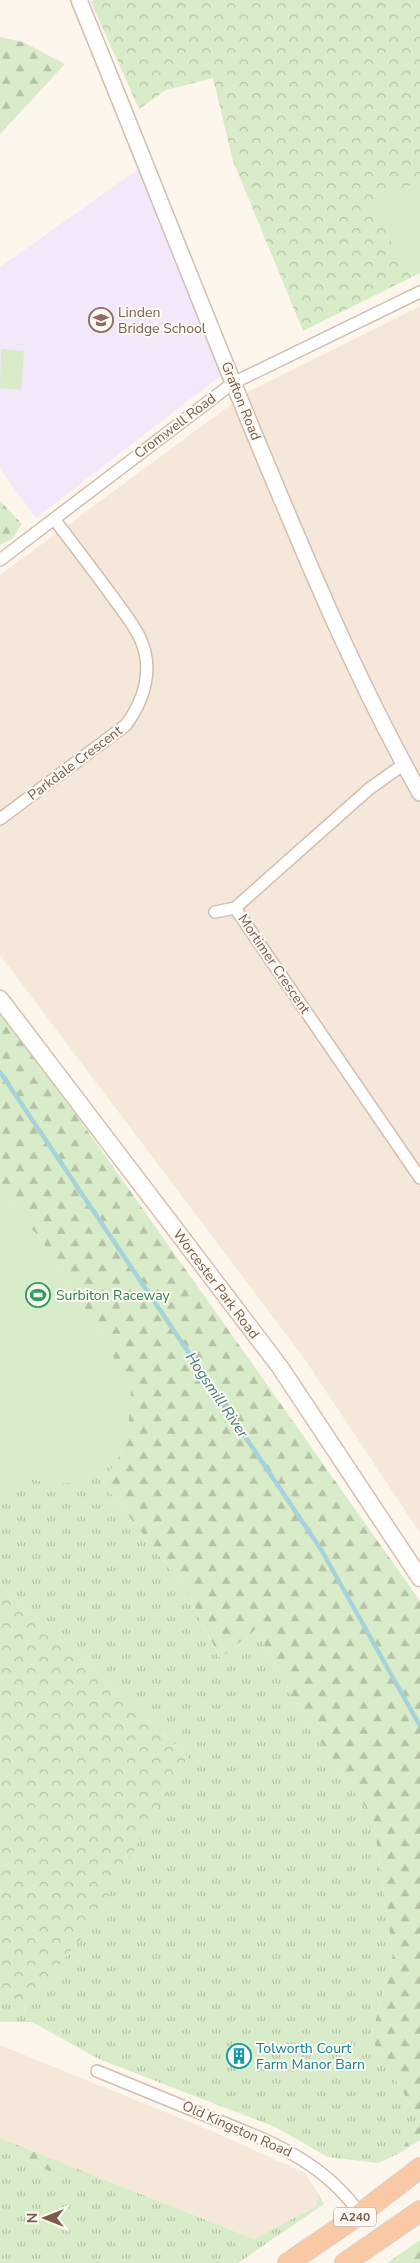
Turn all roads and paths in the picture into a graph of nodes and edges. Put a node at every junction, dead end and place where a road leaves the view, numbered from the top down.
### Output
1 (80, 0) edge
2 (420, 292) edge
3 (233, 383) junction
4 (54, 519) junction
5 (0, 560) edge
6 (404, 764) junction
7 (420, 793) edge
8 (0, 819) edge
9 (235, 908) junction
10 (215, 912) dead end
11 (0, 999) edge
12 (420, 1178) edge
13 (420, 1578) edge
14 (97, 2071) dead end
15 (420, 2168) edge
16 (420, 2211) edge
17 (360, 2214) junction
18 (288, 2263) edge
19 (345, 2263) edge

1 - 3 street, Grafton Road
2 - 3 street, Cromwell Road
3 - 4 street, Cromwell Road
3 - 6 street, Grafton Road
4 - 5 street, Cromwell Road
4 - 8 street, Parkdale Crescent
6 - 7 street, Grafton Road
6 - 9 street, Mortimer Crescent
9 - 10 street
9 - 12 street, Mortimer Crescent
11 - 13 main road, Worcester Park Road
14 - 17 street, Old Kingston Road
15 - 17 highway, A240
16 - 19 highway, A240
17 - 18 highway, A240

